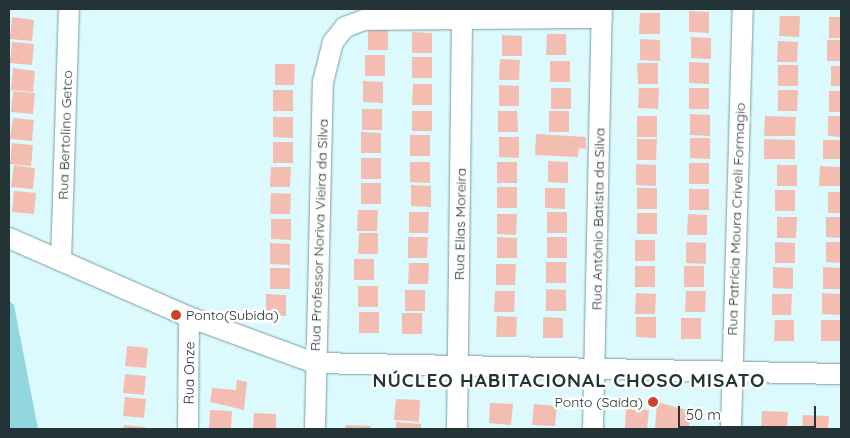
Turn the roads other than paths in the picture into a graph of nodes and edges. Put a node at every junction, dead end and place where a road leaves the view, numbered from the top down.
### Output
1 (70, 9) edge
2 (743, 9) edge
3 (602, 13) edge
4 (462, 19) junction
5 (9, 238) edge
6 (61, 261) junction
7 (189, 317) junction
8 (316, 363) junction
9 (458, 366) junction
10 (595, 368) junction
11 (733, 372) junction
12 (841, 374) edge
13 (188, 429) edge
14 (314, 429) edge
15 (457, 429) edge
16 (593, 429) edge
17 (731, 429) edge

1 - 6 street, Rua Bertolino Getco
2 - 11 street, Rua Patrícia Moura Criveli Formagio
3 - 4 street
3 - 10 street, Rua Antônio Batista da Silva
4 - 8 street, Rua Professor Noriva Vieira da Silva
4 - 9 street, Rua Elias Moreira
5 - 6 street
6 - 7 street
7 - 8 street
7 - 13 street, Rua Onze
8 - 9 street
8 - 14 street, Rua Professor Noriva Vieira da Silva
9 - 10 street
9 - 15 street, Rua Elias Moreira
10 - 11 street
10 - 16 street, Rua Antônio Batista da Silva
11 - 12 street
11 - 17 street, Rua Patrícia Moura Criveli Formagio

